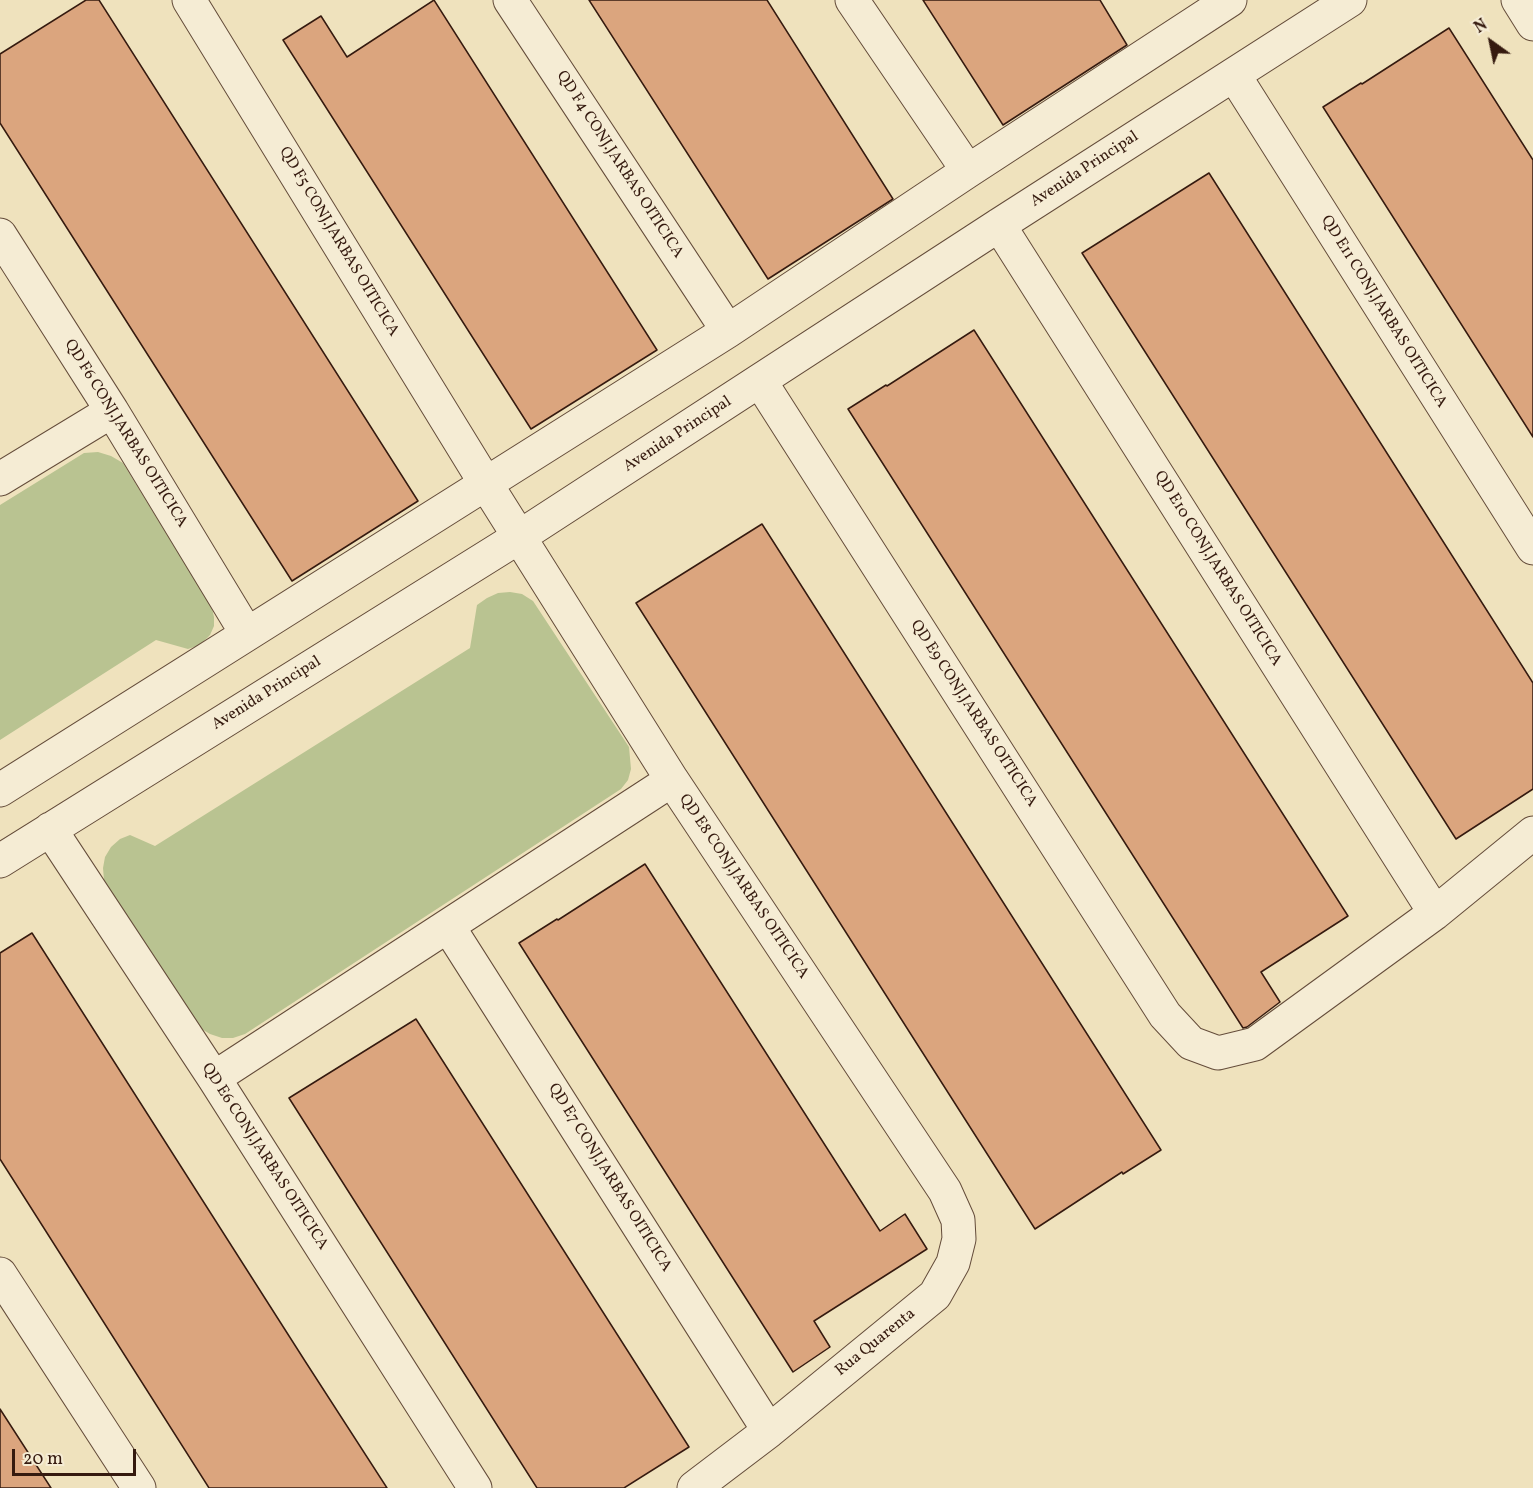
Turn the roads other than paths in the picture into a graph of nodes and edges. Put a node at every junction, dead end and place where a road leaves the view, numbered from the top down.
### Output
1 (189, 0) edge
2 (510, 0) edge
3 (852, 0) edge
4 (1230, 0) edge
5 (1350, 0) edge
6 (1518, 0) edge
7 (1192, 10) edge
8 (1533, 24) edge
9 (1234, 75) junction
10 (968, 171) junction
11 (999, 225) junction
12 (0, 235) edge
13 (728, 331) junction
14 (760, 381) junction
15 (112, 411) junction
16 (0, 479) edge
17 (486, 484) junction
18 (519, 537) junction
19 (1533, 548) edge
20 (247, 634) junction
21 (672, 780) junction
22 (0, 790) edge
23 (50, 829) junction
24 (1533, 833) edge
25 (0, 861) edge
26 (1435, 912) junction
27 (448, 926) junction
28 (214, 1078) junction
29 (959, 1239) joint
30 (0, 1274) edge
31 (769, 1431) junction
32 (139, 1488) edge
33 (475, 1488) edge
34 (694, 1488) edge

1 - 17 street, QD F5 CONJ.JARBAS OITICICA
2 - 13 street, QD F4 CONJ.JARBAS OITICICA
3 - 10 street
4 - 7 street
5 - 9 street, Avenida Principal
6 - 8 street
7 - 10 street
9 - 11 street, Avenida Principal
9 - 19 street, QD E11 CONJ.JARBAS OITICICA
10 - 13 street
11 - 14 street, Avenida Principal
11 - 26 street, QD E10 CONJ.JARBAS OITICICA
12 - 15 street, QD F6 CONJ.JARBAS OITICICA
13 - 17 street
14 - 18 street, Avenida Principal
14 - 26 street, QD E9 CONJ.JARBAS OITICICA
15 - 16 street
15 - 20 street, QD F6 CONJ.JARBAS OITICICA
17 - 18 street, QD F5 CONJ.JARBAS OITICICA
17 - 20 street
18 - 21 street, QD E8 CONJ.JARBAS OITICICA
18 - 23 street, Avenida Principal
20 - 22 street
21 - 27 street
21 - 29 street, QD E8 CONJ.JARBAS OITICICA
23 - 25 street, Avenida Principal
23 - 28 street, QD E6 CONJ.JARBAS OITICICA
24 - 26 street
27 - 28 street
27 - 31 street, QD E7 CONJ.JARBAS OITICICA
28 - 33 street, QD E6 CONJ.JARBAS OITICICA
29 - 31 street, Rua Quarenta
30 - 32 street
31 - 34 street, Rua Quarenta

